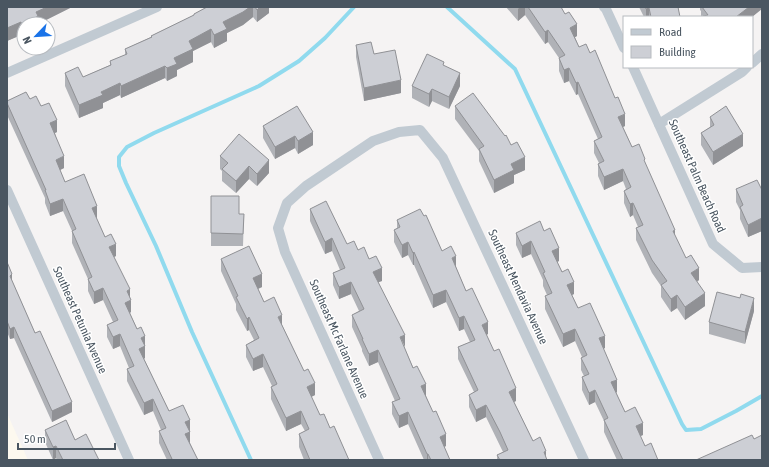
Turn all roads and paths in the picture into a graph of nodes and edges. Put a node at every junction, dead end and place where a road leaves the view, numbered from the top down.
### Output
1 (157, 7) edge
2 (604, 7) edge
3 (623, 46) edge
4 (762, 54) edge
5 (753, 62) edge
6 (633, 68) edge
7 (746, 68) edge
8 (7, 73) edge
9 (659, 124) junction
10 (420, 130) joint
11 (7, 190) edge
12 (762, 267) edge
13 (129, 460) edge
14 (379, 460) edge
15 (584, 460) edge

1 - 8 street
2 - 3 street
4 - 5 street
6 - 9 street, Southeast Palm Beach Road
7 - 9 street
9 - 12 street, Southeast Palm Beach Road
10 - 14 street, Southeast Mc Farlane Avenue
10 - 15 street, Southeast Mendavia Avenue
11 - 13 street, Southeast Petunia Avenue

